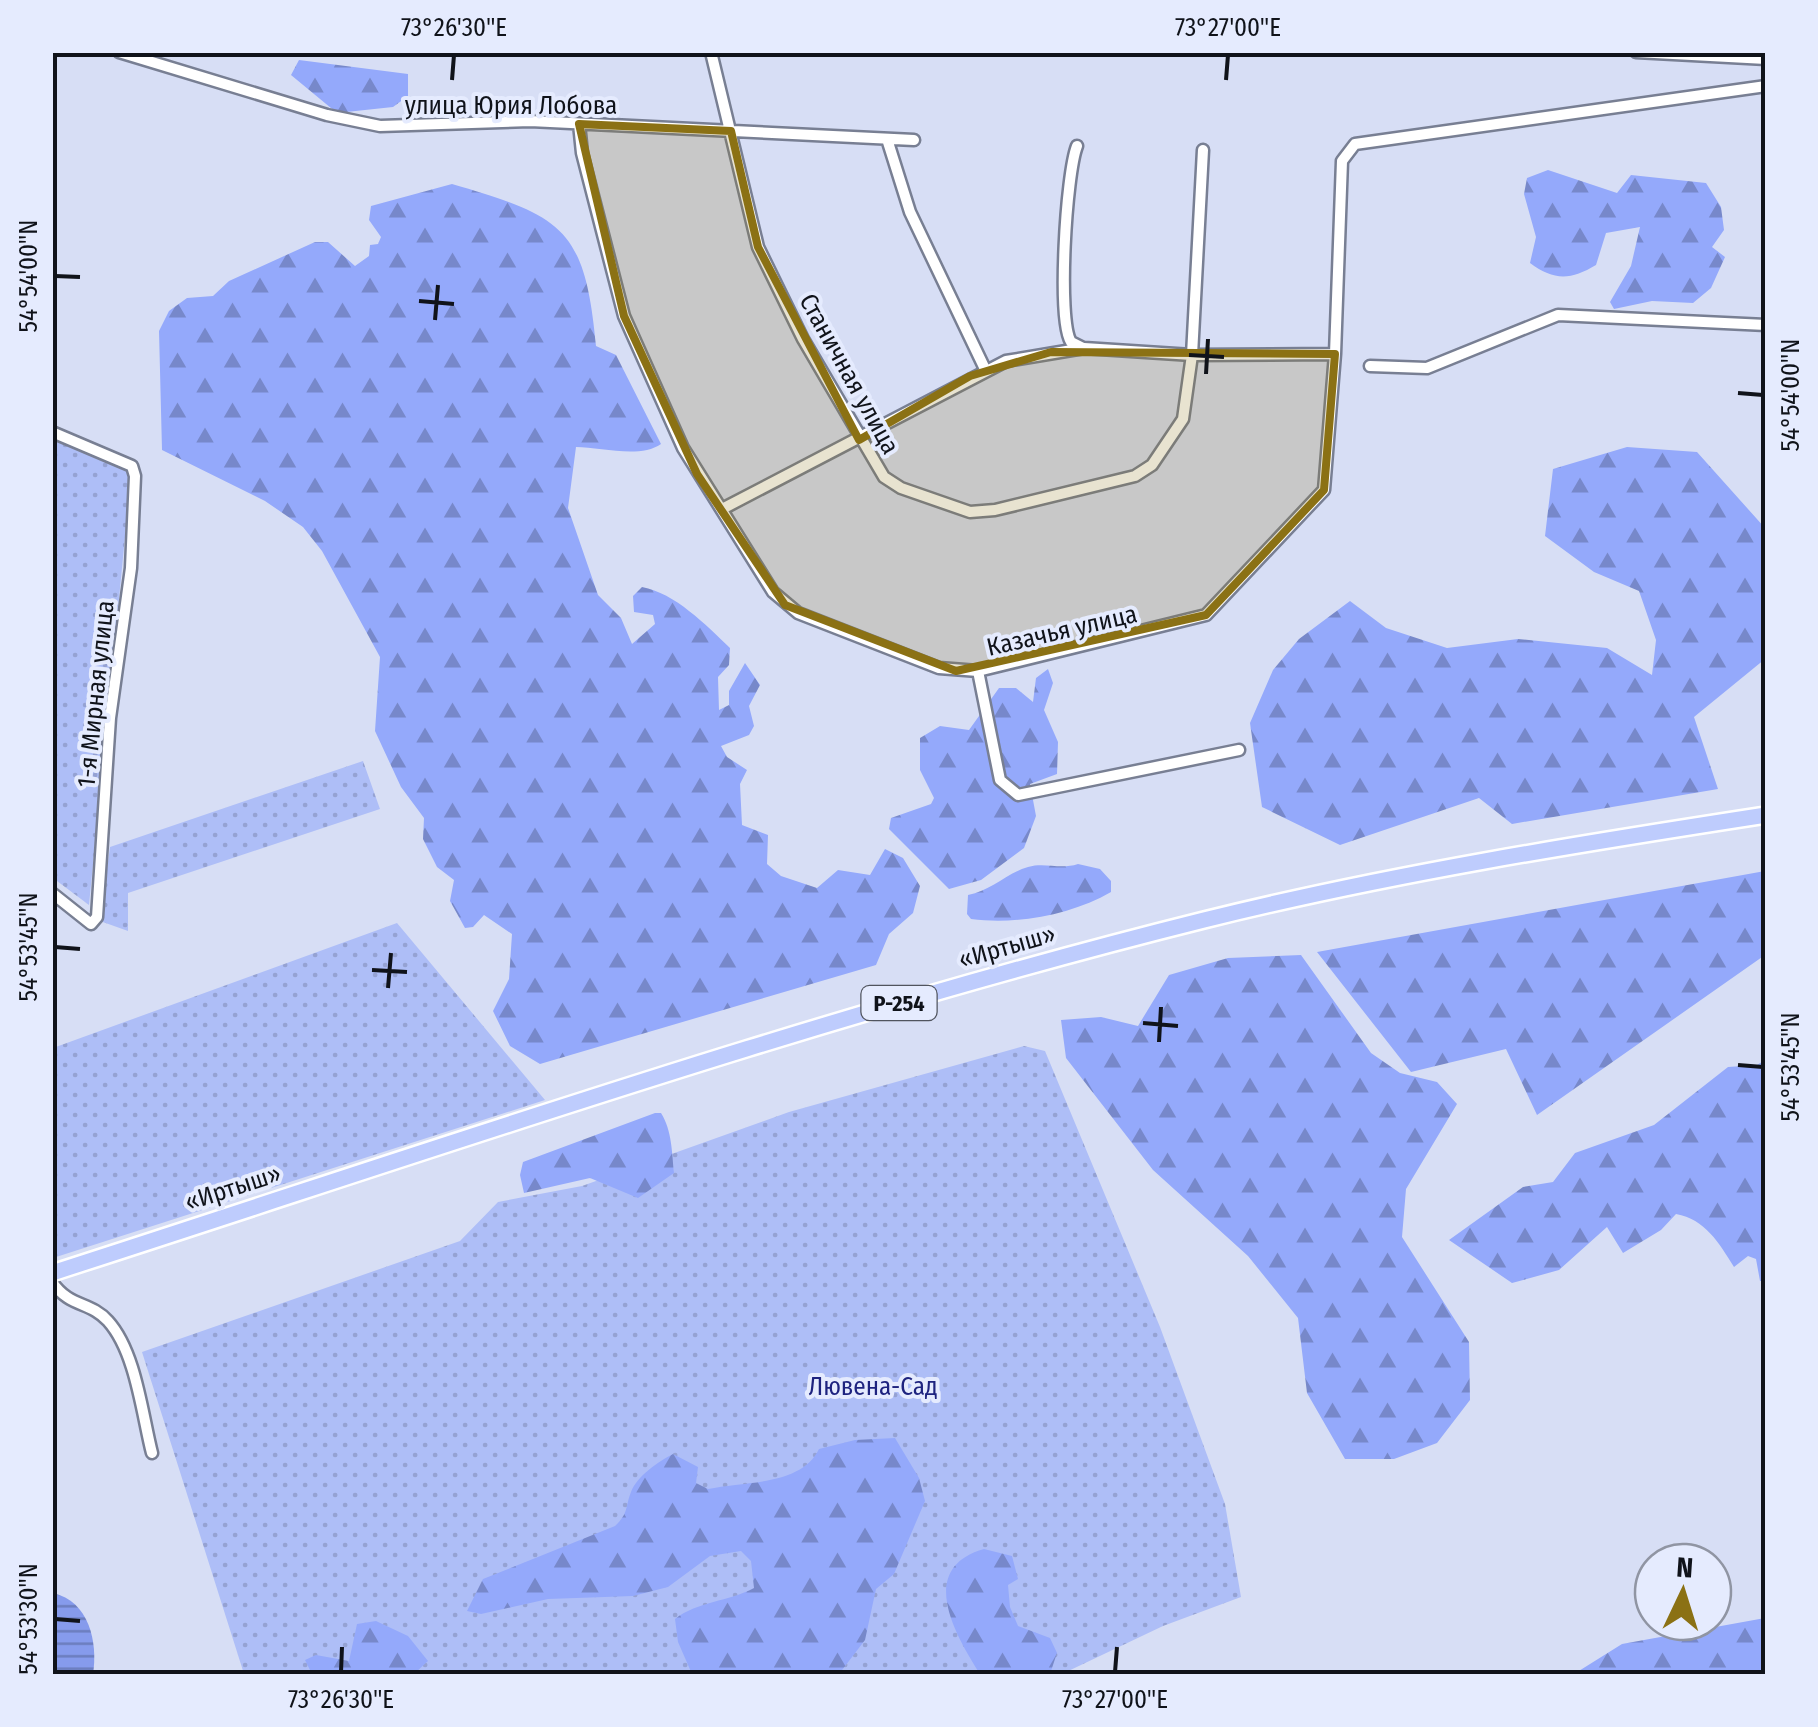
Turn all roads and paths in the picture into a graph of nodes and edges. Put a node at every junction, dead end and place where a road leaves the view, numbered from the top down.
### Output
1 (119, 52) edge
2 (711, 52) edge
3 (1636, 52) edge
4 (1766, 59) edge
5 (1766, 86) edge
6 (579, 124) junction
7 (731, 131) junction
8 (887, 139) junction
9 (914, 140) dead end
10 (1077, 146) dead end
11 (1203, 150) dead end
12 (1766, 325) edge
13 (1084, 348) junction
14 (1335, 354) junction
15 (1192, 355) junction
16 (1370, 366) dead end
17 (985, 369) junction
18 (52, 432) edge
19 (858, 440) junction
20 (724, 508) junction
21 (978, 670) junction
22 (1239, 750) dead end
23 (1766, 815) edge
24 (52, 893) edge
25 (52, 1273) edge
26 (52, 1282) edge
27 (152, 1453) dead end

1 - 6 street, улица Юрия Лобова
2 - 7 street, Станичная улица
3 - 4 street
5 - 14 street, Казачья улица
6 - 7 street, улица Юрия Лобова
6 - 20 street, Казачья улица
7 - 8 street, улица Юрия Лобова
7 - 19 street, Станичная улица
8 - 9 street, улица Юрия Лобова
8 - 17 street
10 - 13 street
11 - 15 street, Станичная улица
12 - 16 street
13 - 15 street
13 - 17 street
14 - 15 street
14 - 21 street, Казачья улица
15 - 19 street, Станичная улица
17 - 19 street
18 - 24 street, 1-я Мирная улица
19 - 20 street
20 - 21 street, Казачья улица
21 - 22 street
23 - 25 highway, «Иртыш» / Р-254
26 - 27 street

